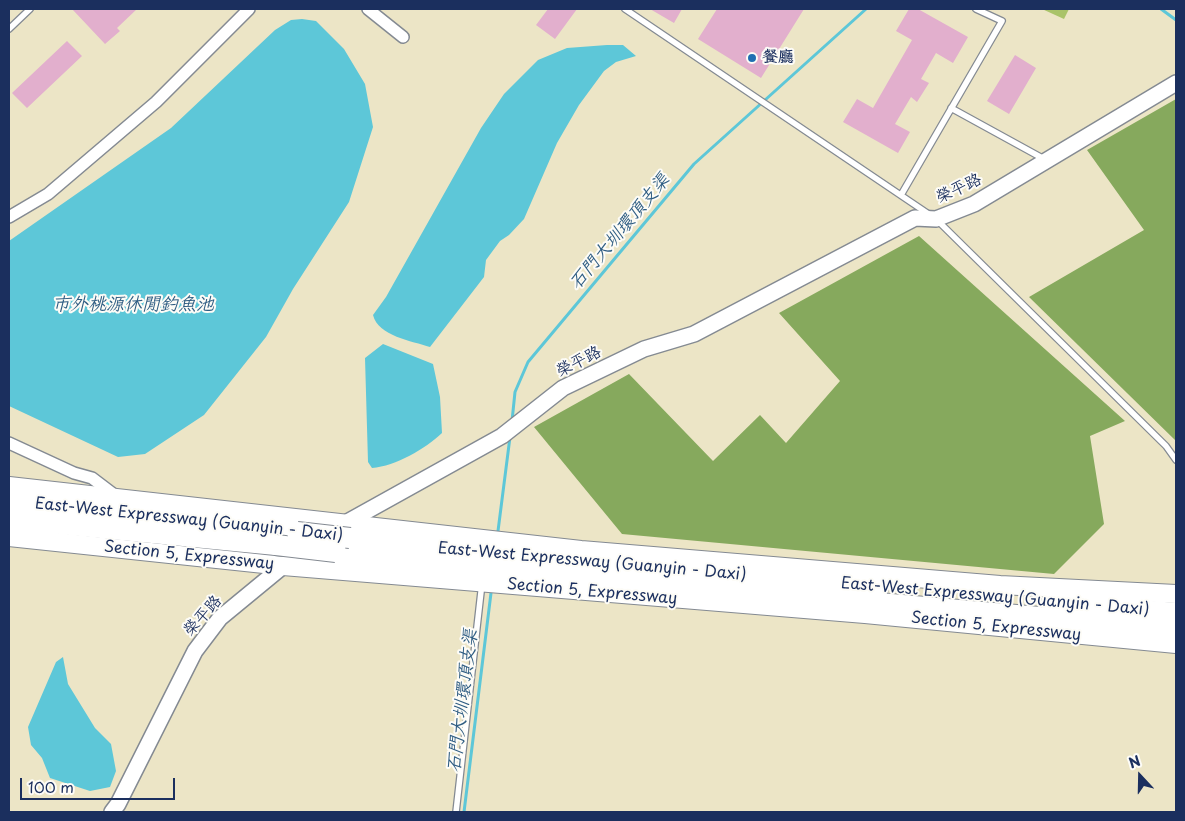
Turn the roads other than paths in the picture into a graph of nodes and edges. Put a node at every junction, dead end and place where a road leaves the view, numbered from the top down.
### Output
1 (30, 9) edge
2 (249, 9) edge
3 (368, 9) edge
4 (625, 9) edge
5 (976, 9) edge
6 (9, 29) edge
7 (402, 37) dead end
8 (1176, 83) edge
9 (951, 108) junction
10 (1047, 161) junction
11 (901, 196) junction
12 (9, 217) edge
13 (936, 219) junction
14 (9, 443) edge
15 (1176, 460) edge
16 (9, 486) edge
17 (118, 498) junction
18 (9, 500) edge
19 (9, 519) edge
20 (347, 531) junction
21 (9, 536) edge
22 (283, 566) junction
23 (492, 566) junction
24 (1176, 594) edge
25 (1176, 613) edge
26 (1176, 629) edge
27 (1176, 644) edge
28 (112, 812) edge
29 (456, 812) edge

1 - 6 lane
2 - 12 street
3 - 7 street
4 - 11 lane
5 - 9 lane
8 - 10 street, 榮平路
9 - 10 lane
9 - 11 lane
10 - 13 street, 榮平路
11 - 13 lane
13 - 15 lane
13 - 20 street, 榮平路
14 - 17 street
16 - 17 main road
17 - 20 main road
18 - 20 highway, East-West Expressway (Guanyin - Daxi), bridge
19 - 23 highway, East-West Expressway (Guanyin - Daxi), bridge
20 - 22 street, 榮平路
20 - 23 highway, East-West Expressway (Guanyin - Daxi)
20 - 24 main road
21 - 22 main road, Section 5, Expressway
22 - 23 main road, Section 5, Expressway
22 - 28 street, 榮平路
23 - 25 highway, East-West Expressway (Guanyin - Daxi)
23 - 26 highway, East-West Expressway (Guanyin - Daxi)
23 - 27 main road, Section 5, Expressway
23 - 29 lane

